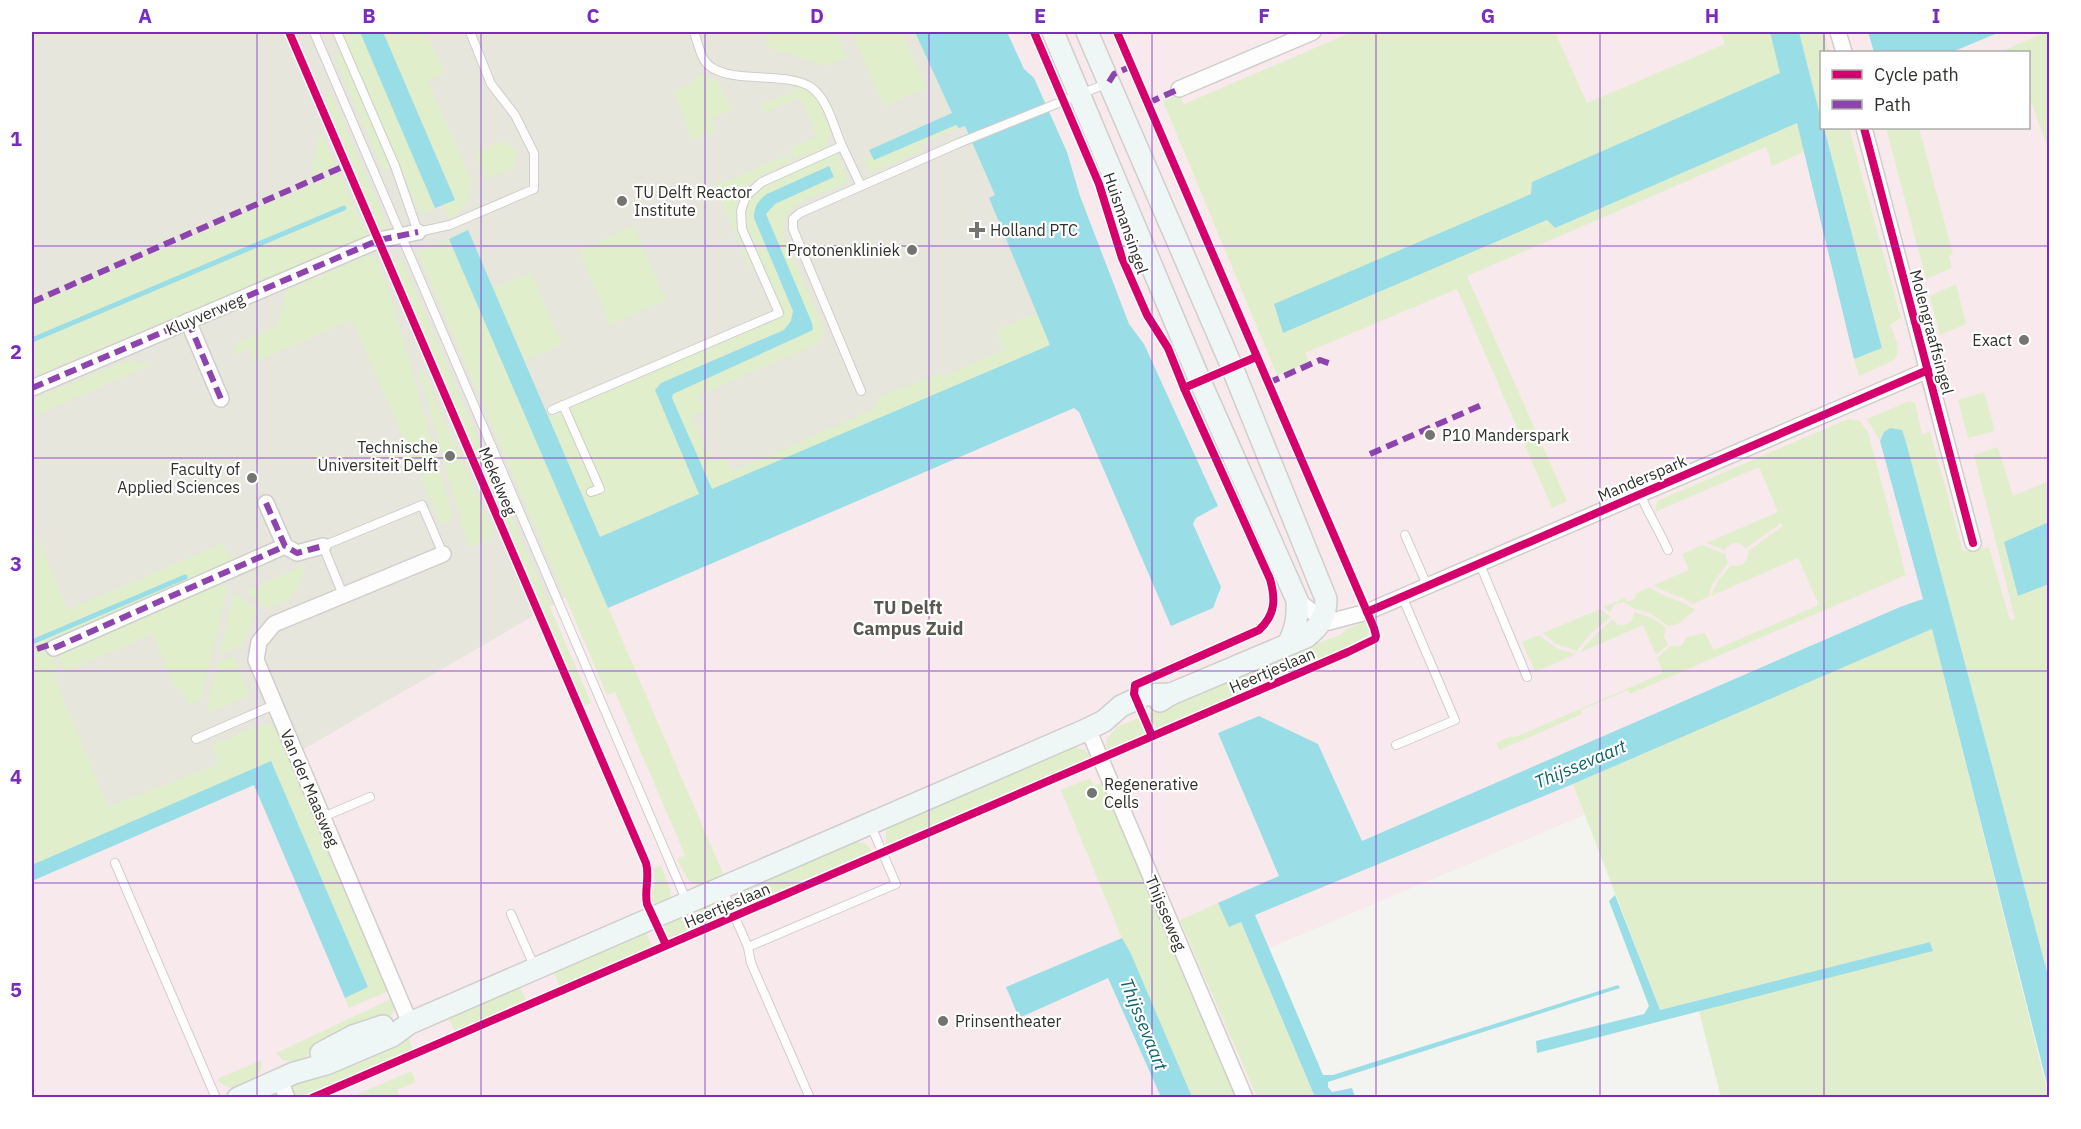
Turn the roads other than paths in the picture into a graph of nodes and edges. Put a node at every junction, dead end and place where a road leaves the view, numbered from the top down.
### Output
1 (314, 32) edge
2 (338, 32) edge
3 (470, 32) edge
4 (694, 32) edge
5 (1053, 32) edge
6 (1087, 32) edge
7 (1313, 32) edge
8 (1839, 32) edge
9 (1844, 51) edge
10 (1109, 82) junction
11 (1179, 89) dead end
12 (1080, 94) junction
13 (1864, 129) edge
14 (842, 146) junction
15 (861, 186) junction
16 (418, 232) junction
17 (401, 235) junction
18 (188, 321) junction
19 (1928, 370) junction
20 (32, 387) edge
21 (861, 391) dead end
22 (221, 399) dead end
23 (563, 405) junction
24 (552, 410) dead end
25 (591, 492) dead end
26 (1640, 494) junction
27 (266, 503) dead end
28 (1405, 535) dead end
29 (1973, 543) dead end
30 (285, 546) junction
31 (323, 546) junction
32 (1668, 550) dead end
33 (442, 554) joint
34 (1479, 562) junction
35 (1427, 585) junction
36 (344, 595) junction
37 (1402, 596) junction
38 (1297, 600) junction
39 (1323, 620) junction
40 (1288, 644) junction
41 (54, 648) dead end
42 (1527, 677) dead end
43 (274, 705) junction
44 (1096, 725) junction
45 (196, 739) dead end
46 (1396, 746) dead end
47 (370, 797) dead end
48 (323, 817) junction
49 (870, 824) junction
50 (115, 863) dead end
51 (722, 888) junction
52 (687, 904) junction
53 (511, 914) dead end
54 (748, 947) junction
55 (536, 969) junction
56 (410, 1023) junction
57 (287, 1084) edge
58 (216, 1098) edge
59 (238, 1098) edge
60 (810, 1098) edge
61 (1245, 1098) edge

1 - 17 lane, Mekelweg
2 - 16 lane
3 - 16 lane
4 - 14 lane
5 - 12 street, Huismansingel
6 - 10 street
7 - 11 street
8 - 9 street
10 - 12 lane
10 - 39 street
12 - 15 lane
12 - 38 street, Huismansingel
13 - 19 street, Molengraaffsingel
14 - 15 lane
14 - 23 lane
15 - 21 lane
16 - 17 street, Kluyverweg
17 - 18 street, Kluyverweg
17 - 52 lane, Mekelweg
18 - 20 street, Kluyverweg
18 - 22 street
19 - 26 street, Manderspark
19 - 29 street, Molengraaffsingel
23 - 24 lane
23 - 25 lane
26 - 32 lane
26 - 34 street, Manderspark
27 - 30 street
28 - 35 lane
30 - 31 street
30 - 41 street
31 - 33 lane, Van der Maasweg
31 - 36 lane
33 - 36 street, Van der Maasweg
34 - 35 street, Manderspark
34 - 42 lane
35 - 37 street, Manderspark
36 - 43 street, Van der Maasweg
37 - 39 street, Manderspark
37 - 46 lane
38 - 39 street
38 - 40 street, Heertjeslaan
39 - 40 street, Heertjeslaan
40 - 44 street, Heertjeslaan
43 - 45 lane
43 - 48 street, Van der Maasweg
44 - 49 street, Heertjeslaan
44 - 61 street, Thijsseweg
47 - 48 lane
48 - 56 street, Van der Maasweg
49 - 51 street, Heertjeslaan
49 - 54 lane
50 - 58 lane
51 - 52 street, Heertjeslaan
51 - 54 lane
52 - 55 street, Heertjeslaan
53 - 55 lane
54 - 60 lane
55 - 56 street, Heertjeslaan
56 - 57 street, Heertjeslaan
57 - 59 street, Heertjeslaan

